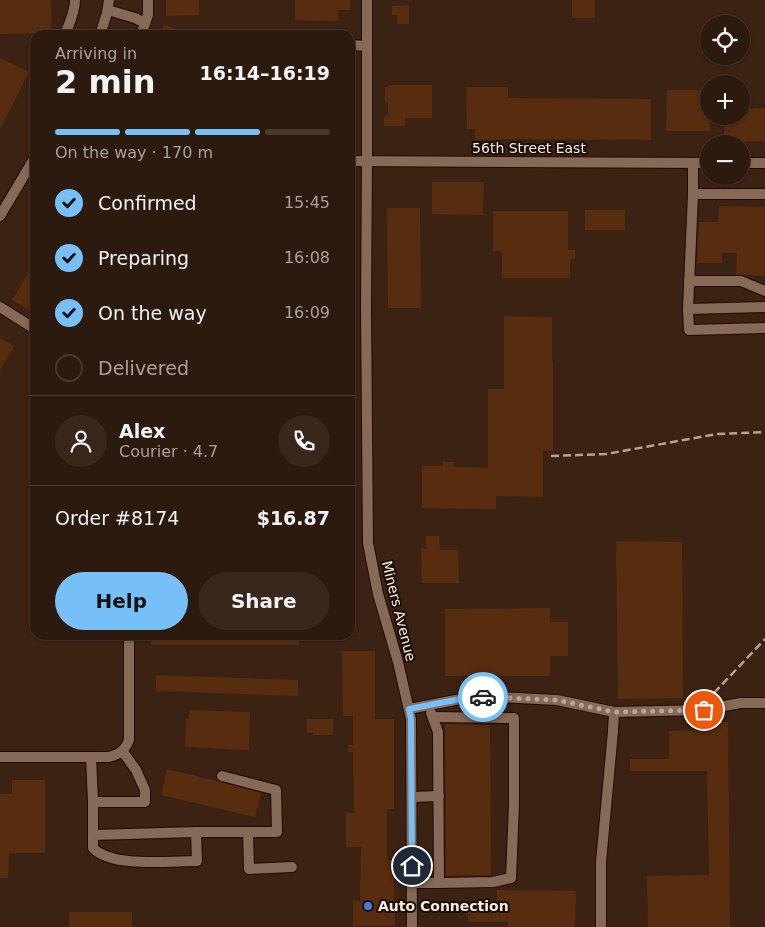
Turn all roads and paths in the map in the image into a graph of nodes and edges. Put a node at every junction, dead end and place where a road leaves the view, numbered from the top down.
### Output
1 (75, 0) edge
2 (148, 0) edge
3 (366, 0) edge
4 (108, 5) edge
5 (146, 23) junction
6 (67, 30) edge
7 (101, 30) edge
8 (143, 30) edge
9 (355, 45) edge
10 (367, 46) junction
11 (355, 161) edge
12 (367, 161) junction
13 (693, 163) junction
14 (700, 163) edge
15 (750, 163) edge
16 (765, 163) edge
17 (30, 165) edge
18 (693, 194) junction
19 (765, 194) edge
20 (0, 216) edge
21 (689, 281) junction
22 (765, 291) edge
23 (0, 307) edge
24 (765, 308) edge
25 (688, 309) junction
26 (30, 325) edge
27 (765, 328) edge
28 (130, 640) edge
29 (765, 703) edge
30 (428, 705) junction
31 (409, 709) junction
32 (614, 712) junction
33 (433, 718) junction
34 (122, 752) junction
35 (0, 756) edge
36 (91, 757) junction
37 (222, 776) dead end
38 (439, 796) junction
39 (412, 797) junction
40 (93, 802) junction
41 (196, 832) junction
42 (248, 832) junction
43 (93, 835) junction
44 (292, 867) dead end
45 (439, 882) junction
46 (412, 883) junction
47 (412, 927) edge
48 (601, 927) edge

1 - 6 street
2 - 5 street
3 - 10 street, Miners Avenue
4 - 5 street
4 - 7 street
5 - 8 street
9 - 10 street
10 - 12 street, Miners Avenue
11 - 12 street, 56th Street East
12 - 13 street, 56th Street East
12 - 31 street, Miners Avenue
13 - 14 street, 56th Street East
13 - 18 street
15 - 16 street
17 - 20 street
18 - 19 street
18 - 21 street
21 - 22 street
21 - 25 street
23 - 26 street
24 - 25 street
25 - 27 street
28 - 34 street
29 - 32 street
30 - 31 street
30 - 32 street
30 - 33 street
31 - 39 street, Miners Avenue
32 - 48 street
33 - 38 street
33 - 45 street
34 - 36 street
34 - 40 street
35 - 36 street
36 - 40 street
37 - 42 street
38 - 39 street
38 - 45 street
39 - 46 street, Miners Avenue
40 - 43 street
41 - 42 street
41 - 43 street
41 - 43 street
42 - 44 street
45 - 46 street
46 - 47 street, Miners Avenue

